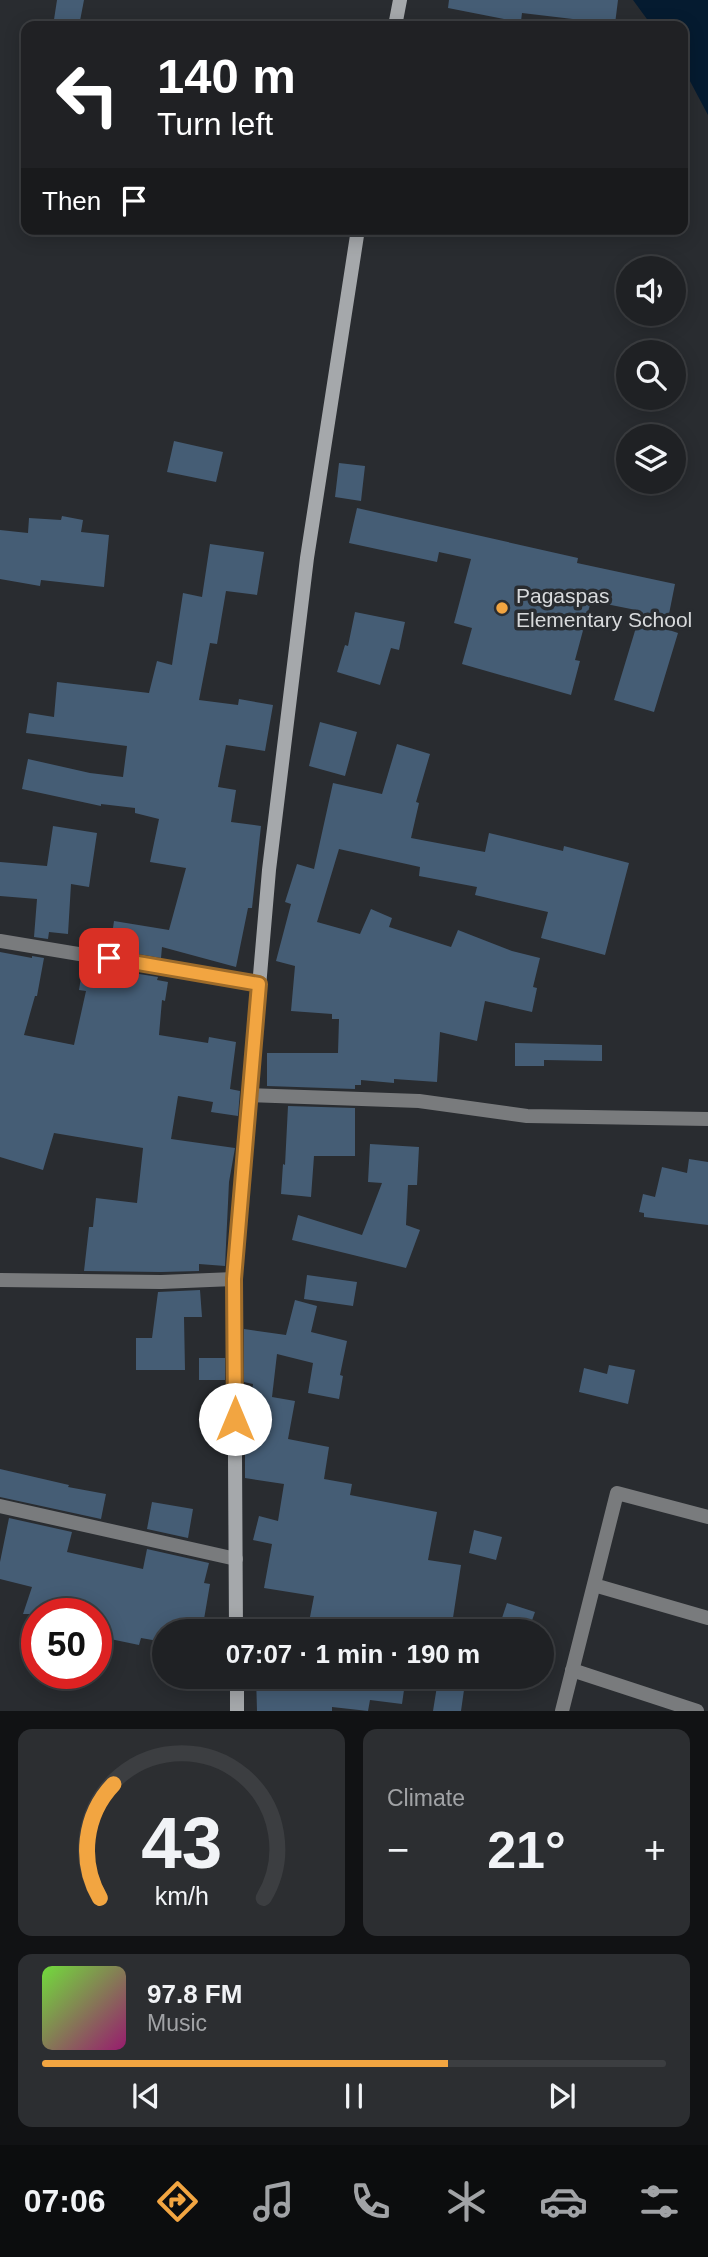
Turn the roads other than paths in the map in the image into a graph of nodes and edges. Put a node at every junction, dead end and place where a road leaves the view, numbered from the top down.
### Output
1 (400, 0) edge
2 (396, 21) edge
3 (357, 235) edge
4 (0, 941) edge
5 (259, 984) junction
6 (249, 1096) junction
7 (708, 1119) edge
8 (234, 1279) junction
9 (0, 1280) edge
10 (0, 1506) edge
11 (708, 1517) edge
12 (236, 1559) junction
13 (594, 1585) junction
14 (708, 1618) edge
15 (236, 1619) edge
16 (572, 1670) junction
17 (237, 1689) edge
18 (237, 1711) edge
19 (562, 1711) edge
20 (697, 1711) edge

1 - 2 main road
3 - 5 main road
4 - 5 street
5 - 6 main road
6 - 7 street
6 - 8 main road
8 - 9 street
8 - 12 main road
10 - 12 street
11 - 13 street
12 - 15 main road
13 - 14 street
13 - 16 street
16 - 19 street
16 - 20 street
17 - 18 main road

